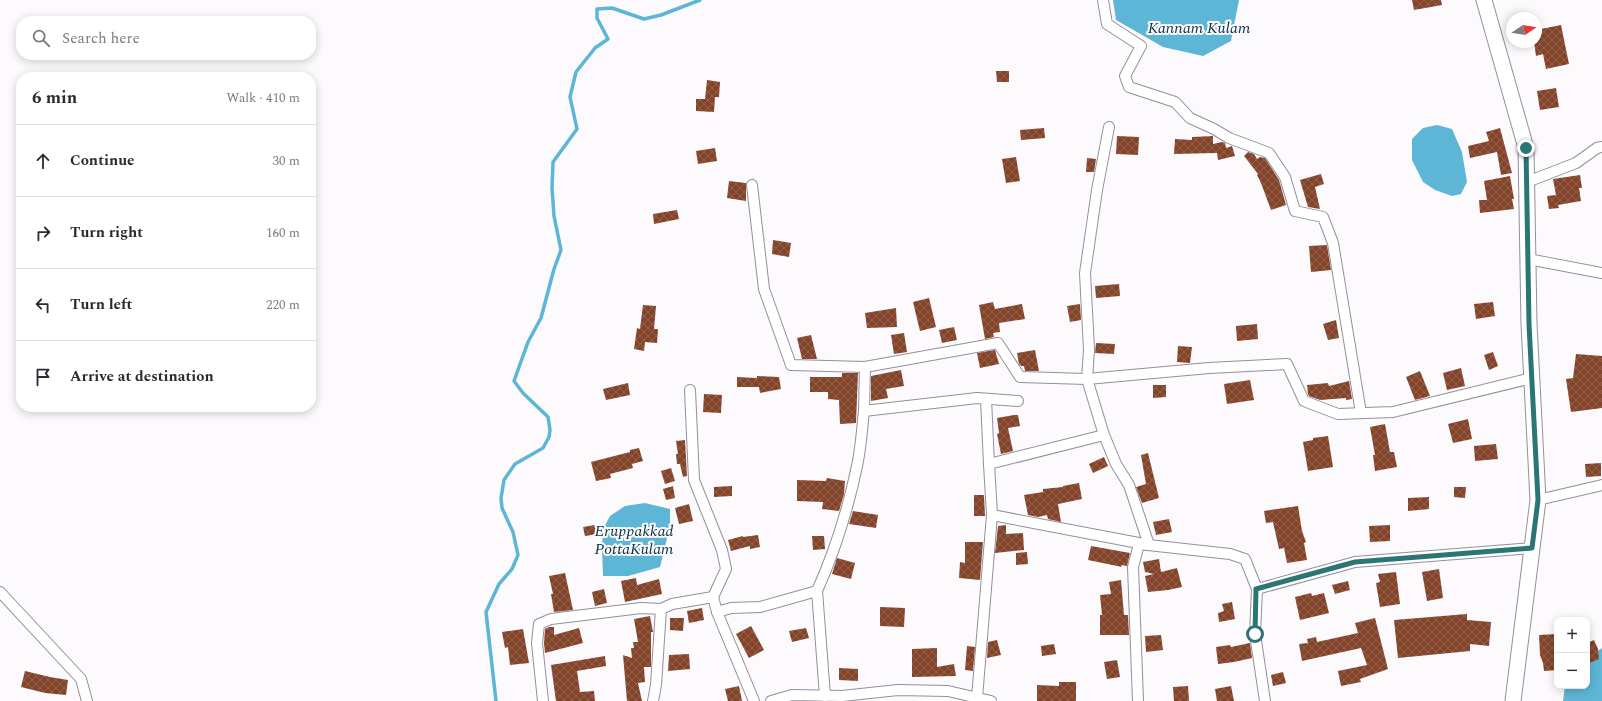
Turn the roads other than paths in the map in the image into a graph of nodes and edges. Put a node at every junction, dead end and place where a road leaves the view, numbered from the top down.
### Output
1 (1103, 0) edge
2 (1484, 0) edge
3 (1109, 127) dead end
4 (1602, 146) edge
5 (1527, 182) junction
6 (752, 185) dead end
7 (1528, 259) junction
8 (1602, 273) edge
9 (865, 367) junction
10 (1532, 378) junction
11 (1087, 379) junction
12 (690, 390) dead end
13 (986, 399) junction
14 (1018, 401) dead end
15 (864, 411) junction
16 (1362, 413) junction
17 (1104, 434) junction
18 (989, 464) junction
19 (1602, 485) edge
20 (1538, 500) junction
21 (992, 515) junction
22 (1150, 545) junction
23 (1532, 548) junction
24 (1256, 589) junction
25 (817, 591) junction
26 (0, 592) edge
27 (713, 597) junction
28 (661, 609) junction
29 (717, 612) junction
30 (825, 696) junction
31 (978, 698) junction
32 (87, 701) edge
33 (543, 701) edge
34 (653, 701) edge
35 (754, 701) edge
36 (771, 701) edge
37 (991, 701) edge
38 (1138, 701) edge
39 (1265, 701) edge
40 (1513, 701) edge

1 - 16 street
2 - 5 main road
3 - 11 street
4 - 5 street
5 - 7 main road
6 - 9 street
7 - 8 street
7 - 10 main road
9 - 11 street
9 - 15 street
10 - 16 street
10 - 20 main road
11 - 16 street
11 - 17 street
12 - 27 street
13 - 14 street
13 - 15 street
13 - 18 street
15 - 25 street
17 - 18 street
17 - 22 street
18 - 21 street
19 - 20 street
20 - 23 main road
21 - 22 street
21 - 31 street
22 - 24 street
22 - 38 street
23 - 24 street
23 - 40 main road
24 - 39 street
25 - 29 street
25 - 30 street
26 - 32 street
27 - 28 street
27 - 29 street
28 - 33 street
28 - 34 street
29 - 35 street
30 - 31 street
30 - 36 street
31 - 37 street

